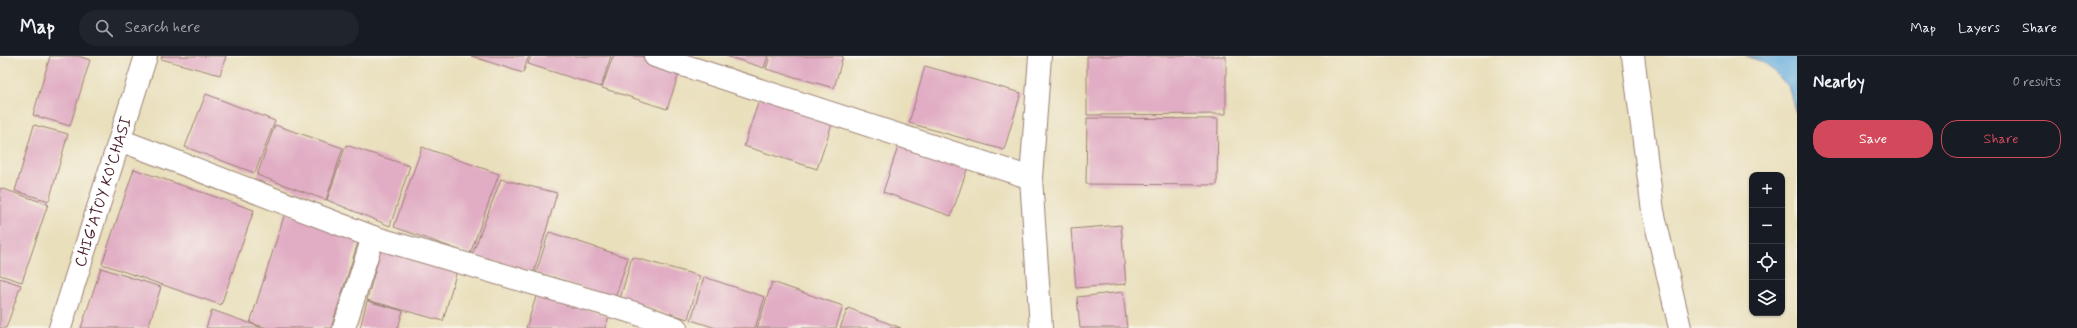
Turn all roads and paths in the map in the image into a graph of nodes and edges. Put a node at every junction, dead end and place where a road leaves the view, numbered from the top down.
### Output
1 (146, 56) edge
2 (655, 56) edge
3 (1040, 56) edge
4 (1633, 56) edge
5 (120, 140) junction
6 (1031, 178) junction
7 (373, 236) junction
8 (632, 320) edge
9 (60, 328) edge
10 (344, 328) edge
11 (676, 328) edge
12 (1041, 328) edge
13 (1680, 328) edge

1 - 5 street, CHIG'ATOY KO'CHASI
2 - 6 street
3 - 6 street
4 - 13 street
5 - 7 street
5 - 9 street, CHIG'ATOY KO'CHASI
6 - 12 street
7 - 8 street
7 - 10 street
8 - 11 street

